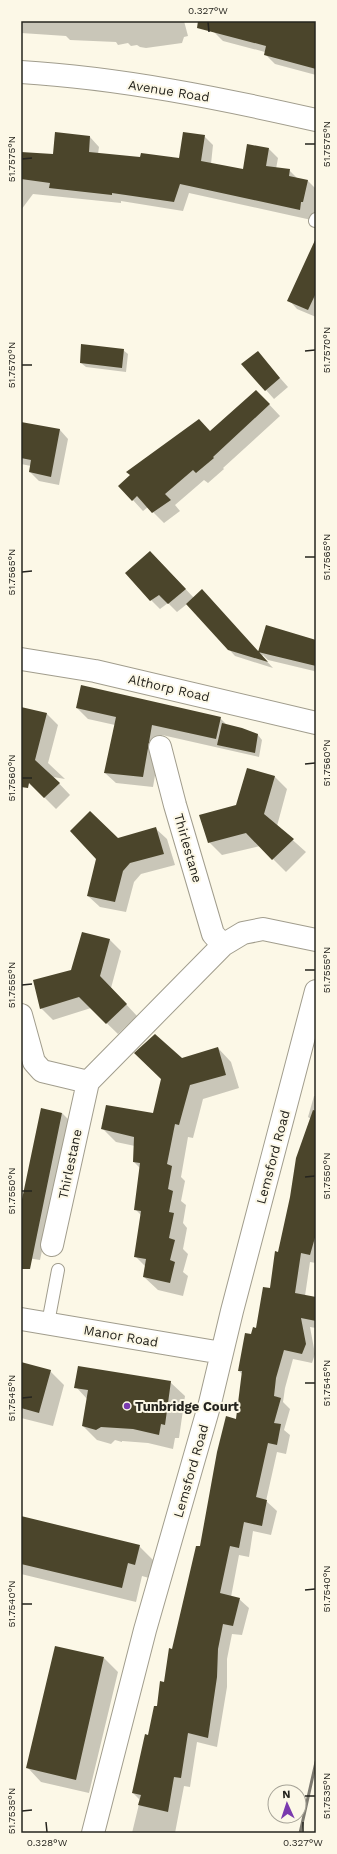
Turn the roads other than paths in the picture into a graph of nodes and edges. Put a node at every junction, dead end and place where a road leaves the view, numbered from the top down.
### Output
1 (21, 72) edge
2 (316, 120) edge
3 (21, 658) edge
4 (316, 723) edge
5 (160, 747) dead end
6 (316, 940) edge
7 (224, 945) junction
8 (316, 992) edge
9 (21, 1015) edge
10 (88, 1082) junction
11 (52, 1245) dead end
12 (58, 1270) dead end
13 (21, 1319) edge
14 (48, 1323) junction
15 (222, 1353) junction
16 (93, 1833) edge

1 - 2 street, Avenue Road
3 - 4 street, Althorp Road
5 - 7 street, Thirlestane
6 - 7 street
7 - 10 street
8 - 15 street, Lemsford Road
9 - 10 street
10 - 11 street, Thirlestane
12 - 14 lane
13 - 14 street, Manor Road
14 - 15 street, Manor Road
15 - 16 street, Lemsford Road

